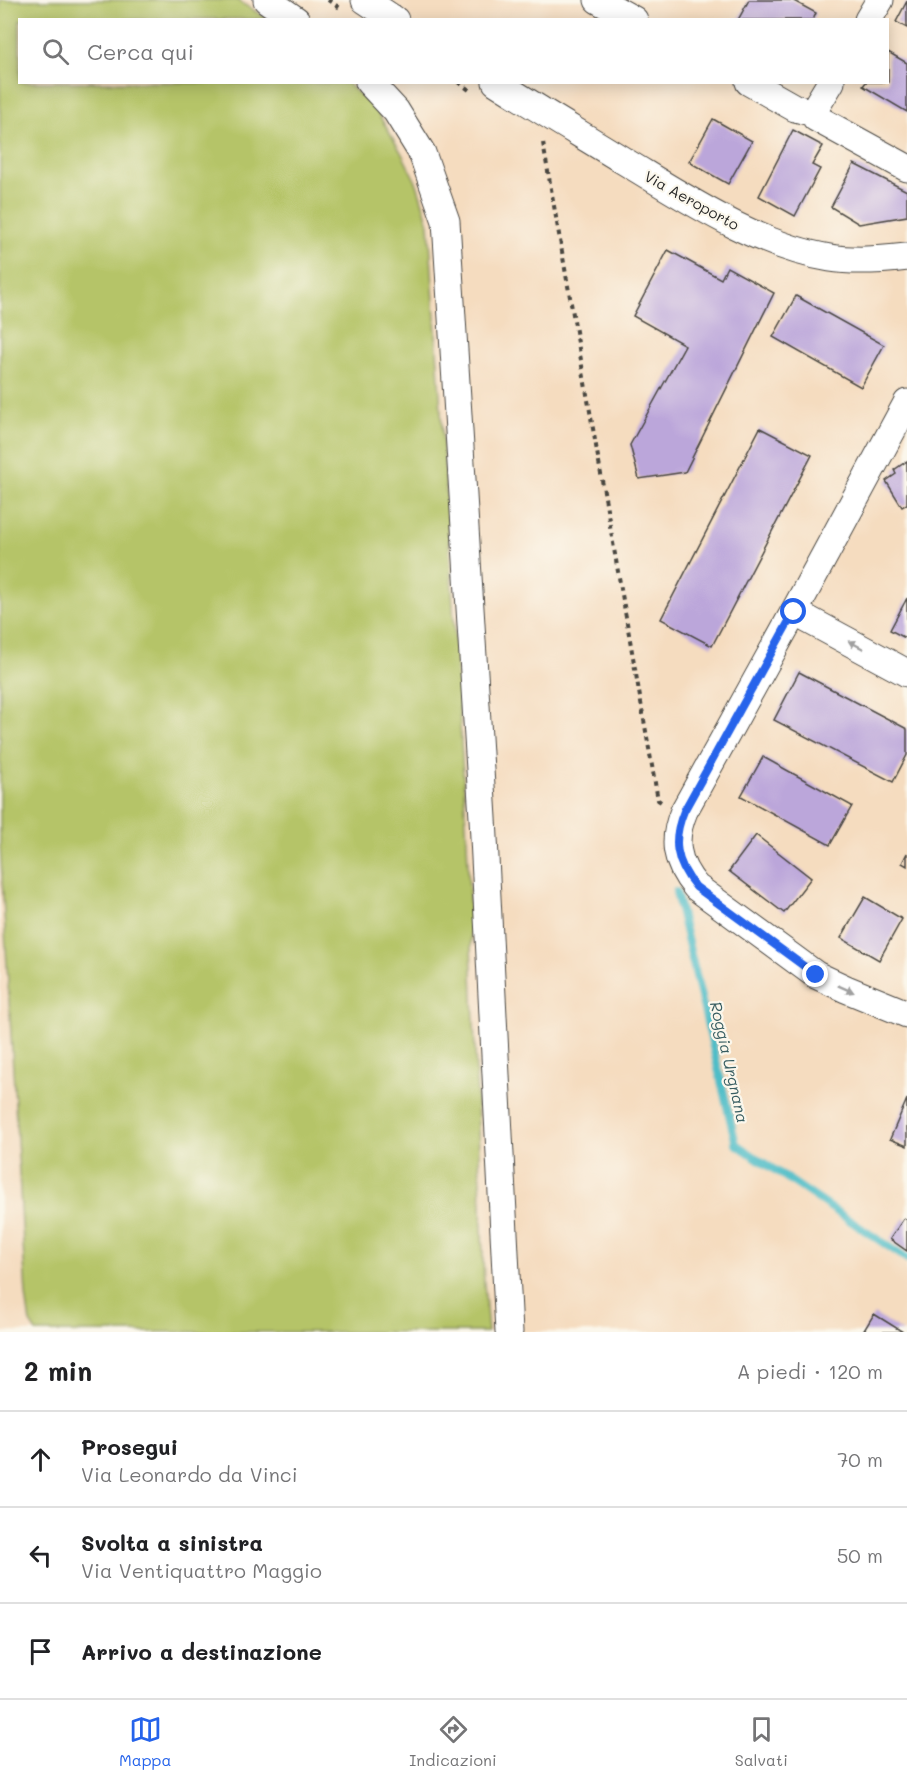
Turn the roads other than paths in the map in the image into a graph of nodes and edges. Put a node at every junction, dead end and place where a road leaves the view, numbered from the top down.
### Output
1 (267, 0) edge
2 (364, 0) edge
3 (598, 0) edge
4 (880, 0) edge
5 (293, 18) edge
6 (392, 18) edge
7 (630, 18) edge
8 (869, 18) edge
9 (371, 84) edge
10 (753, 84) edge
11 (830, 84) edge
12 (485, 88) edge
13 (814, 113) junction
14 (907, 168) edge
15 (907, 257) edge
16 (905, 409) edge
17 (794, 612) junction
18 (907, 673) edge
19 (907, 1014) edge
20 (509, 1332) edge

1 - 5 street
2 - 6 street
3 - 7 street
4 - 8 street
9 - 20 street
10 - 13 street
11 - 13 street
12 - 15 street, Via Aeroporto
13 - 14 street
16 - 17 street
18 -> 17 street
17 -> 19 street

